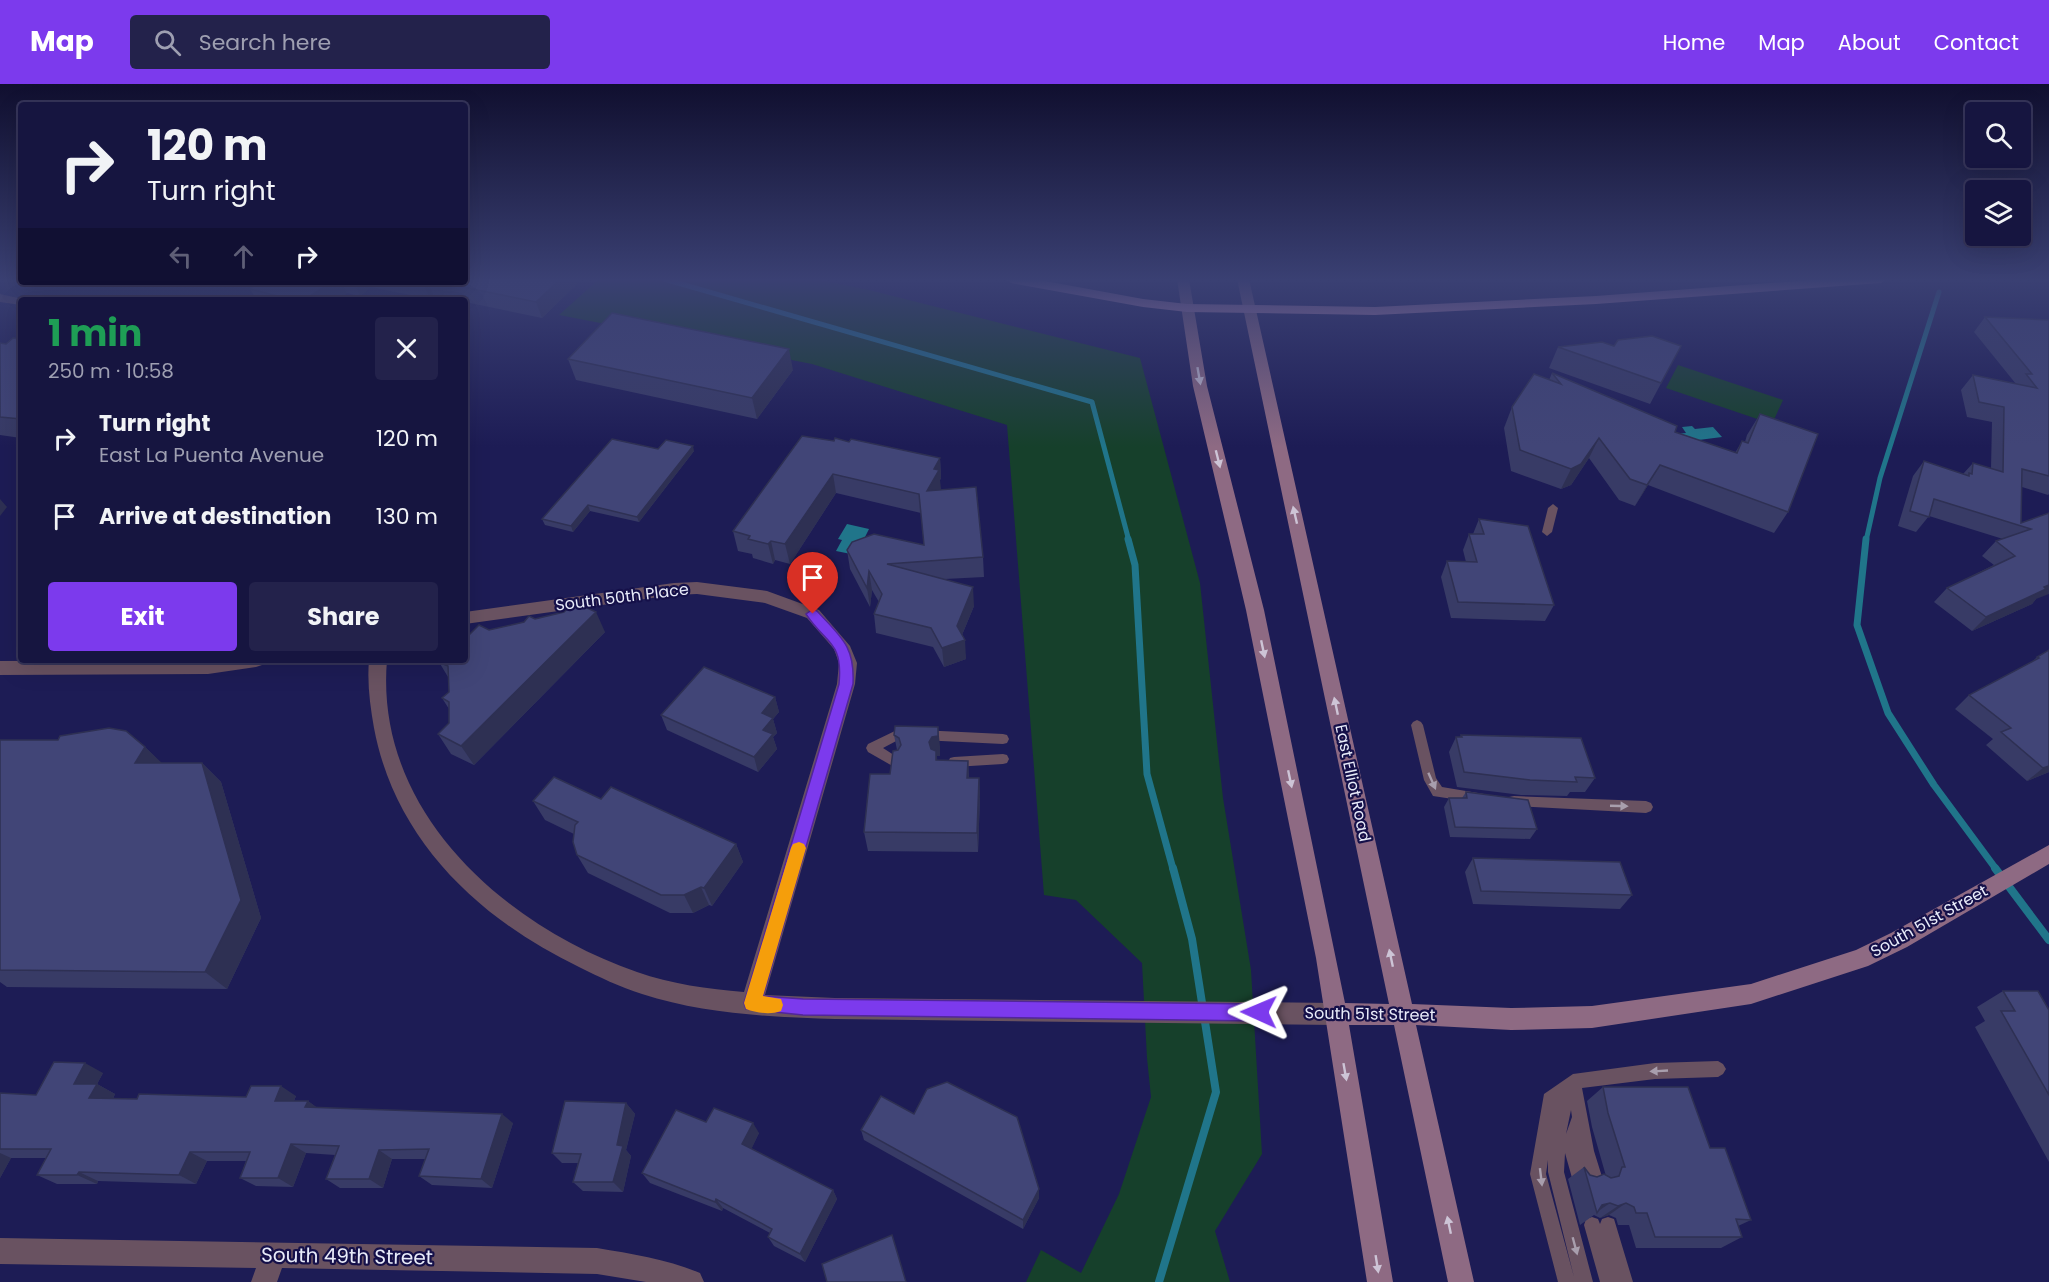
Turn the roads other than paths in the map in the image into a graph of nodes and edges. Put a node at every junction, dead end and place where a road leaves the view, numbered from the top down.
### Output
1 (1191, 335) edge
2 (1254, 335) edge
3 (1553, 508) dead end
4 (1547, 532) dead end
5 (468, 618) edge
6 (235, 663) edge
7 (378, 663) edge
8 (0, 668) edge
9 (1418, 725) dead end
10 (1003, 739) dead end
11 (1003, 759) dead end
12 (896, 763) edge
13 (939, 763) edge
14 (1646, 807) dead end
15 (2049, 854) edge
16 (752, 1003) junction
17 (1336, 1014) junction
18 (1404, 1015) junction
19 (1718, 1069) dead end
20 (1570, 1084) junction
21 (1587, 1179) edge
22 (0, 1251) edge
23 (274, 1255) junction
24 (264, 1282) edge
25 (691, 1282) edge
26 (1380, 1282) edge
27 (1461, 1282) edge
28 (1567, 1282) edge
29 (1584, 1282) edge
30 (1609, 1282) edge
31 (1624, 1282) edge

1 -> 17 main road
18 -> 2 main road, East Elliot Road
3 - 4 lane
5 - 16 street, South 50th Place
6 - 8 street
7 - 16 street, South 51st Street
9 -> 14 lane
10 - 12 lane
11 - 13 lane
15 - 18 main road, South 51st Street
16 - 17 street, South 51st Street
17 - 18 main road, South 51st Street
17 -> 26 main road
27 -> 18 main road, East Elliot Road
19 -> 20 lane
20 - 21 lane
20 -> 28 lane
20 -> 29 lane
22 - 23 street, South 49th Street
23 - 24 street
23 - 25 street, South 49th Street
30 - 31 lane

